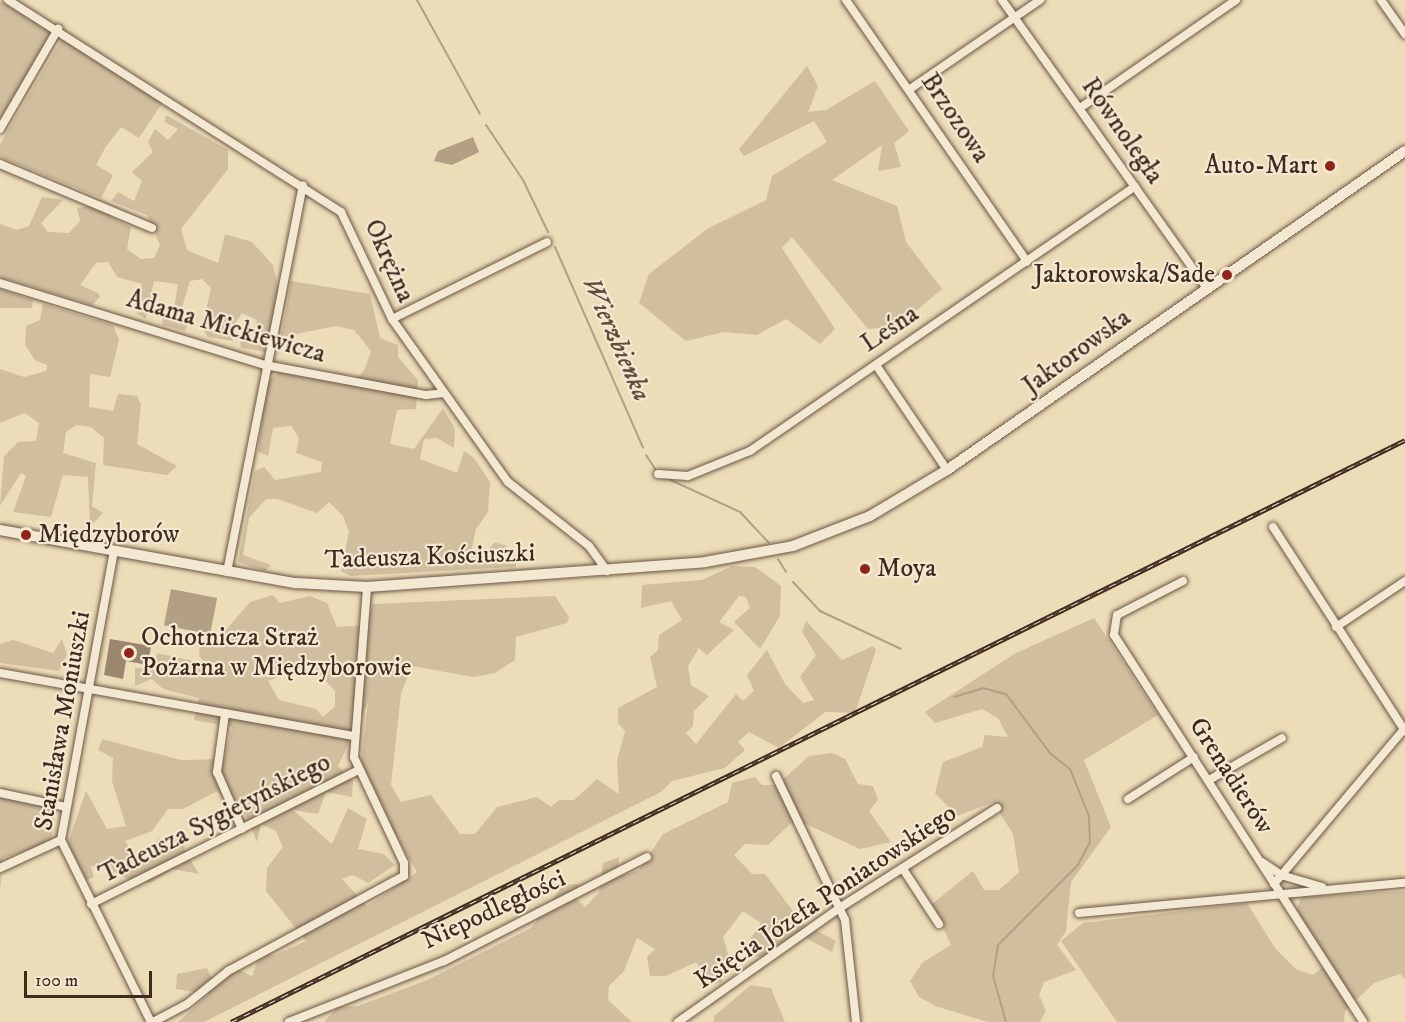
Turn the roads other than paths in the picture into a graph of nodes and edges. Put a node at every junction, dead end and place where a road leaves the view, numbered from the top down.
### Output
1 (8, 0) edge
2 (1002, 0) edge
3 (1040, 0) edge
4 (1236, 0) edge
5 (1381, 0) edge
6 (845, 1) edge
7 (1015, 18) junction
8 (58, 29) junction
9 (1405, 34) edge
10 (910, 89) junction
11 (1080, 108) junction
12 (0, 129) edge
13 (1405, 150) edge
14 (0, 164) edge
15 (303, 185) junction
16 (1135, 186) junction
17 (152, 228) dead end
18 (547, 242) dead end
19 (1027, 261) junction
20 (0, 283) edge
21 (1207, 288) junction
22 (392, 319) junction
23 (265, 365) junction
24 (876, 365) junction
25 (444, 393) junction
26 (947, 470) junction
27 (658, 474) dead end
28 (1274, 526) dead end
29 (0, 530) edge
30 (793, 546) joint
31 (114, 551) junction
32 (607, 570) junction
33 (227, 572) junction
34 (1405, 580) edge
35 (1183, 581) dead end
36 (367, 587) junction
37 (1336, 627) junction
38 (0, 673) edge
39 (88, 688) junction
40 (225, 714) junction
41 (1404, 730) edge
42 (352, 736) junction
43 (1282, 738) dead end
44 (1194, 757) junction
45 (357, 771) junction
46 (776, 776) dead end
47 (1209, 780) junction
48 (0, 794) edge
49 (1128, 799) dead end
50 (66, 807) junction
51 (997, 808) dead end
52 (242, 829) junction
53 (61, 840) junction
54 (647, 857) dead end
55 (1261, 861) junction
56 (0, 868) edge
57 (903, 869) junction
58 (1281, 875) junction
59 (1405, 883) edge
60 (1274, 884) junction
61 (1333, 889) junction
62 (1279, 894) junction
63 (91, 904) junction
64 (841, 907) junction
65 (1079, 913) dead end
66 (939, 924) dead end
67 (152, 1022) edge
68 (289, 1022) edge
69 (678, 1022) edge
70 (856, 1022) edge
71 (1363, 1022) edge

1 - 8 street, Okrężna
2 - 7 street, Równoległa
3 - 7 street
4 - 11 street
5 - 9 street
6 - 10 street, Brzozowa
7 - 10 street
7 - 11 street, Równoległa
8 - 12 street
8 - 15 street, Okrężna
10 - 19 street, Brzozowa
11 - 16 street, Równoległa
13 - 21 main road, Jaktorowska
14 - 17 street
15 - 22 street, Okrężna
15 - 23 street
16 - 19 street, Leśna
16 - 21 street, Równoległa
18 - 22 street
19 - 24 street, Leśna
20 - 23 street, Adama Mickiewicza
21 - 26 main road, Jaktorowska
22 - 25 street, Okrężna
23 - 25 street, Adama Mickiewicza
23 - 33 street
24 - 26 street
24 - 27 street, Leśna
25 - 32 street, Okrężna
26 - 30 main road, Jaktorowska
28 - 37 street
29 - 31 main road, Tadeusza Kościuszki
30 - 32 main road, Tadeusza Kościuszki
31 - 33 main road, Tadeusza Kościuszki
31 - 39 street, Stanisława Moniuszki
32 - 36 main road, Tadeusza Kościuszki
33 - 36 main road, Tadeusza Kościuszki
34 - 37 street
35 - 44 street, Grenadierów
36 - 42 street
37 - 41 street
38 - 39 street
39 - 40 street
39 - 50 street, Stanisława Moniuszki
40 - 42 street
40 - 52 street
41 - 58 street
42 - 45 street
43 - 47 street
44 - 47 street, Grenadierów
44 - 49 street
45 - 52 street, Tadeusza Sygietyńskiego
45 - 67 street
46 - 64 street
47 - 55 street, Grenadierów
48 - 50 street
50 - 53 street, Stanisława Moniuszki
51 - 57 street, Księcia Józefa Poniatowskiego
52 - 63 street, Tadeusza Sygietyńskiego
53 - 56 street
53 - 63 street, Stanisława Moniuszki
54 - 68 street, Niepodległości
55 - 58 street
55 - 60 street, Grenadierów
57 - 64 street, Księcia Józefa Poniatowskiego
57 - 66 street
58 - 60 street
58 - 61 street
59 - 61 street
60 - 62 street, Grenadierów
61 - 62 street
62 - 65 street
62 - 71 street, Grenadierów
63 - 67 street, Stanisława Moniuszki
64 - 69 street, Księcia Józefa Poniatowskiego
64 - 70 street

